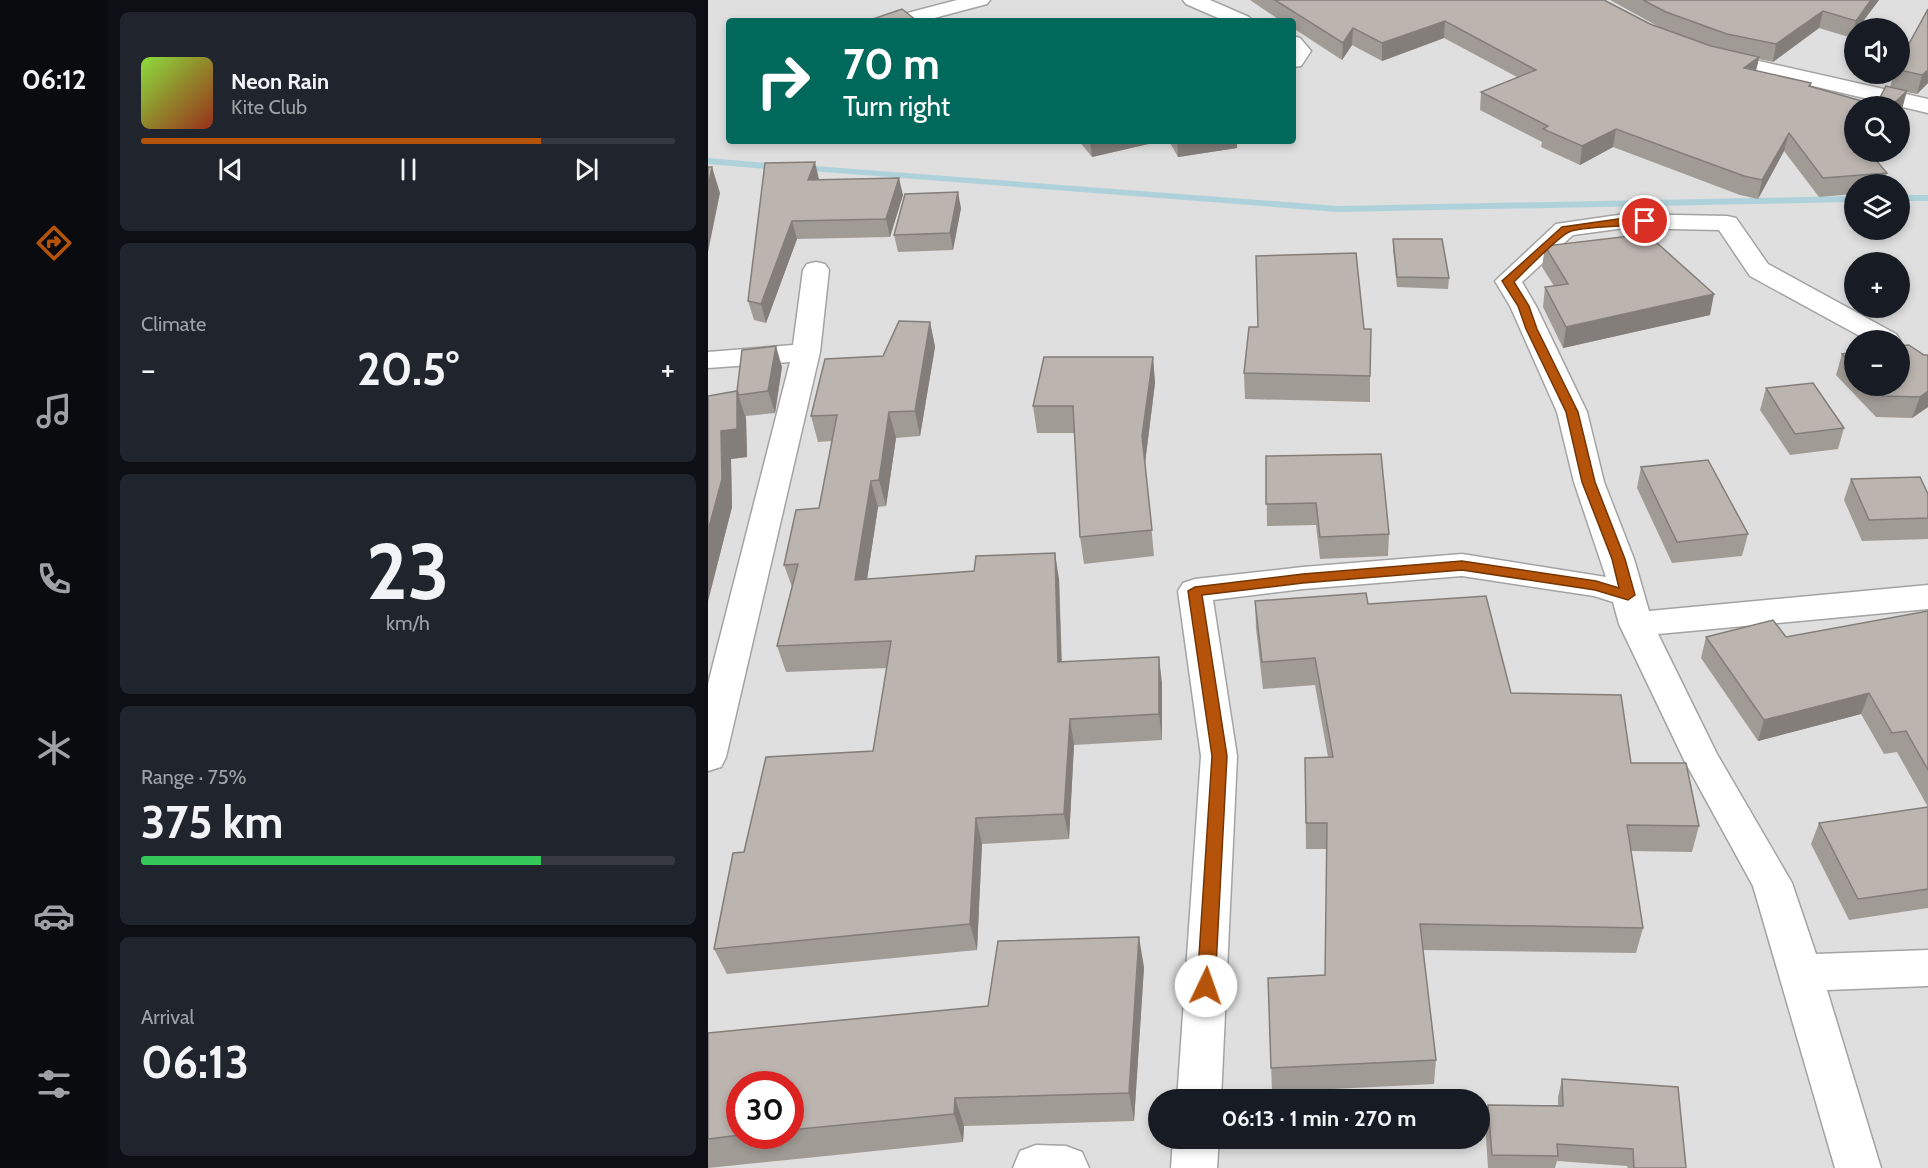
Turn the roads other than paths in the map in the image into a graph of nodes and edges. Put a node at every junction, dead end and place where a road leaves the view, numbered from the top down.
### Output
1 (980, 0) edge
2 (1193, 0) edge
3 (911, 18) edge
4 (1235, 18) edge
5 (1695, 50) edge
6 (1844, 80) edge
7 (1835, 85) junction
8 (1928, 106) edge
9 (816, 270) dead end
10 (1868, 330) edge
11 (806, 352) junction
12 (708, 360) edge
13 (1928, 597) edge
14 (1632, 609) junction
15 (710, 742) edge
16 (1928, 968) edge
17 (1801, 973) junction
18 (1200, 1089) edge
19 (1195, 1149) edge
20 (1194, 1168) edge
21 (1858, 1168) edge

1 - 3 street
2 - 4 street
5 - 7 street
6 - 7 street
7 - 8 street
9 - 11 street
10 - 14 street
11 - 12 street
11 - 15 street
13 - 14 street
14 - 17 street
14 - 18 street
16 - 17 street
17 - 21 street
19 - 20 street

